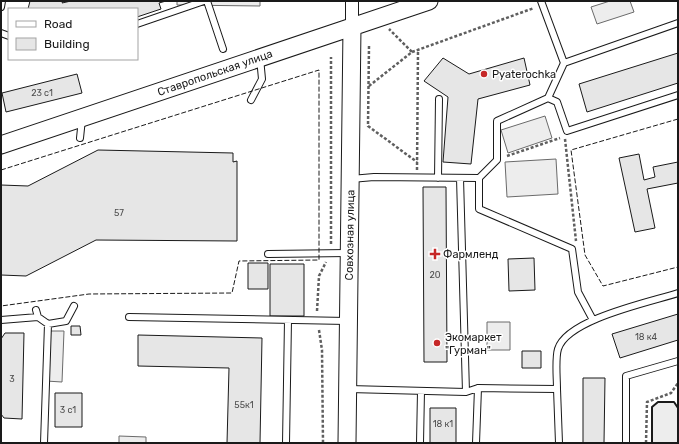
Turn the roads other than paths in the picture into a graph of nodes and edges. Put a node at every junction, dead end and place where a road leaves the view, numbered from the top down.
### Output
1 (2, 1) edge
2 (204, 1) edge
3 (207, 1) edge
4 (352, 1) edge
5 (429, 1) edge
6 (542, 3) edge
7 (1, 7) edge
8 (678, 23) edge
9 (138, 24) edge
10 (352, 27) junction
11 (223, 49) dead end
12 (260, 57) junction
13 (564, 62) junction
14 (678, 95) edge
15 (439, 98) dead end
16 (548, 98) junction
17 (251, 100) dead end
18 (82, 119) junction
19 (80, 138) dead end
20 (1, 145) edge
21 (438, 178) junction
22 (460, 178) junction
23 (478, 178) junction
24 (351, 179) junction
25 (349, 253) junction
26 (268, 254) dead end
27 (678, 293) edge
28 (74, 306) dead end
29 (129, 317) dead end
30 (1, 320) edge
31 (288, 320) junction
32 (593, 320) junction
33 (348, 321) junction
34 (48, 324) junction
35 (678, 360) edge
36 (478, 388) junction
37 (347, 389) junction
38 (557, 389) junction
39 (421, 391) junction
40 (466, 392) junction
41 (44, 443) edge
42 (286, 443) edge
43 (347, 443) edge
44 (420, 443) edge
45 (476, 443) edge
46 (559, 443) edge
47 (626, 443) edge

1 - 7 lane
2 - 9 lane
3 - 11 lane
4 - 10 street
5 - 10 main road, Ставропольская улица
6 - 13 lane
8 - 13 lane
10 - 12 main road, Ставропольская улица
10 - 24 main road, Совхозная улица
12 - 17 lane
12 - 18 main road, Ставропольская улица
13 - 16 lane
14 - 16 lane
15 - 21 lane
16 - 23 lane
18 - 19 lane
18 - 20 main road, Ставропольская улица
21 - 22 lane
21 - 24 lane
22 - 23 lane
22 - 40 lane
23 - 32 lane
24 - 25 main road, Совхозная улица
25 - 26 lane
25 - 33 main road, Совхозная улица
27 - 32 lane
28 - 34 lane
29 - 31 lane
30 - 34 lane
31 - 33 lane
31 - 42 lane
32 - 38 lane
33 - 37 main road, Совхозная улица
34 - 41 lane
35 - 47 lane
36 - 38 lane
36 - 40 lane
36 - 45 lane
37 - 39 lane
37 - 43 main road, Совхозная улица
38 - 46 lane
39 - 40 lane
39 - 44 lane

